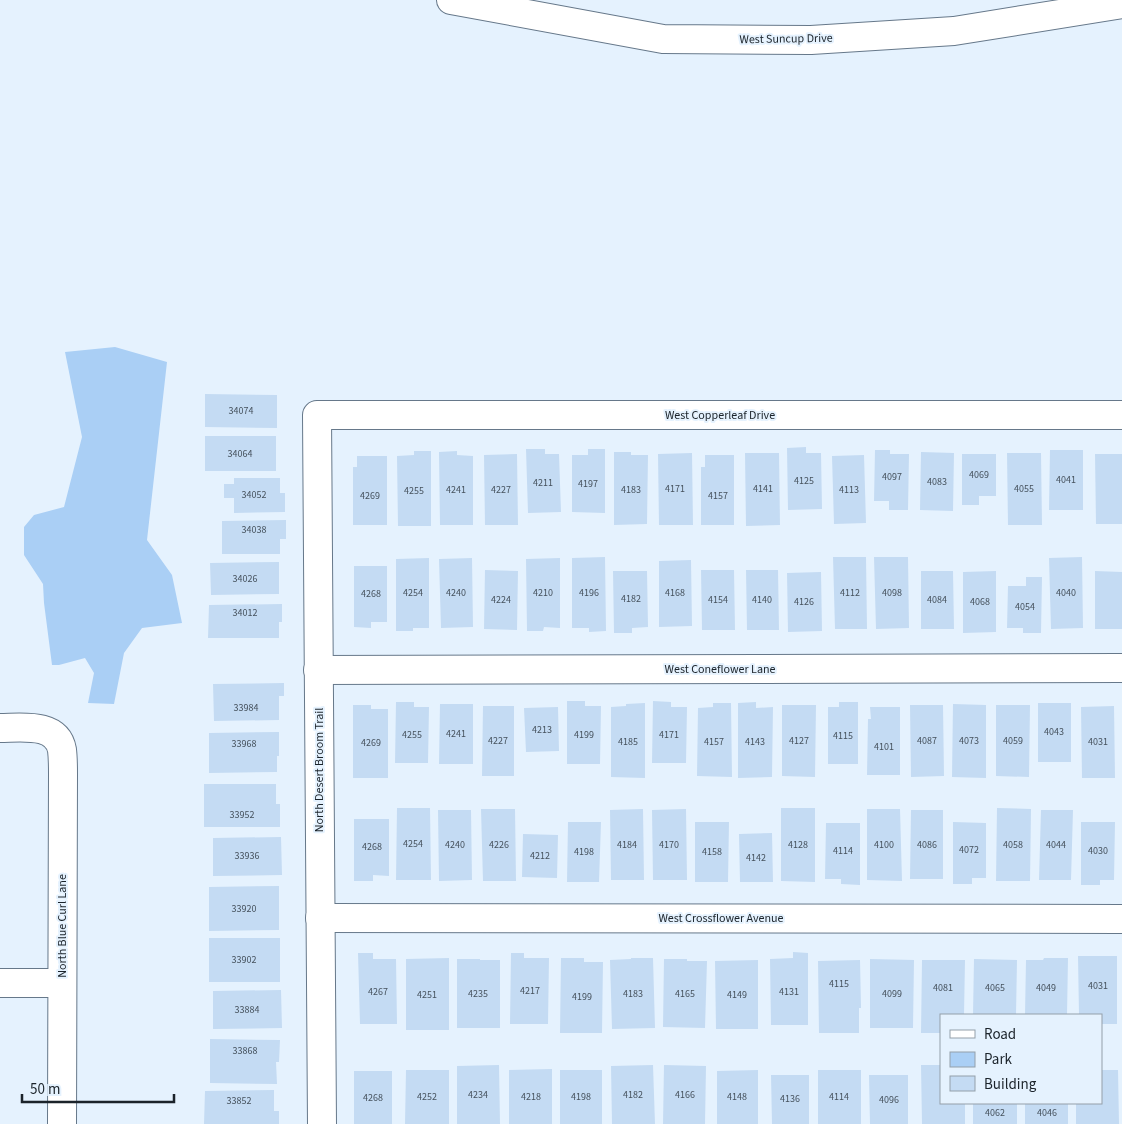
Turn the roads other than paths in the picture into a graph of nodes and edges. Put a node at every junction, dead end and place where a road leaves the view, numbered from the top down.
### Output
1 (451, 0) edge
2 (1122, 4) edge
3 (317, 415) joint
4 (1122, 415) edge
5 (1122, 668) edge
6 (318, 670) junction
7 (0, 728) edge
8 (320, 918) junction
9 (1122, 919) edge
10 (0, 983) edge
11 (62, 983) junction
12 (62, 1124) edge
13 (322, 1124) edge

1 - 2 street, West Suncup Drive
3 - 4 street, West Copperleaf Drive
3 - 6 street, North Desert Broom Trail
5 - 6 street, West Coneflower Lane
6 - 8 street, North Desert Broom Trail
7 - 11 street, North Blue Curl Lane
8 - 9 street, West Crossflower Avenue
8 - 13 street, North Desert Broom Trail
10 - 11 street
11 - 12 street, North Blue Curl Lane

